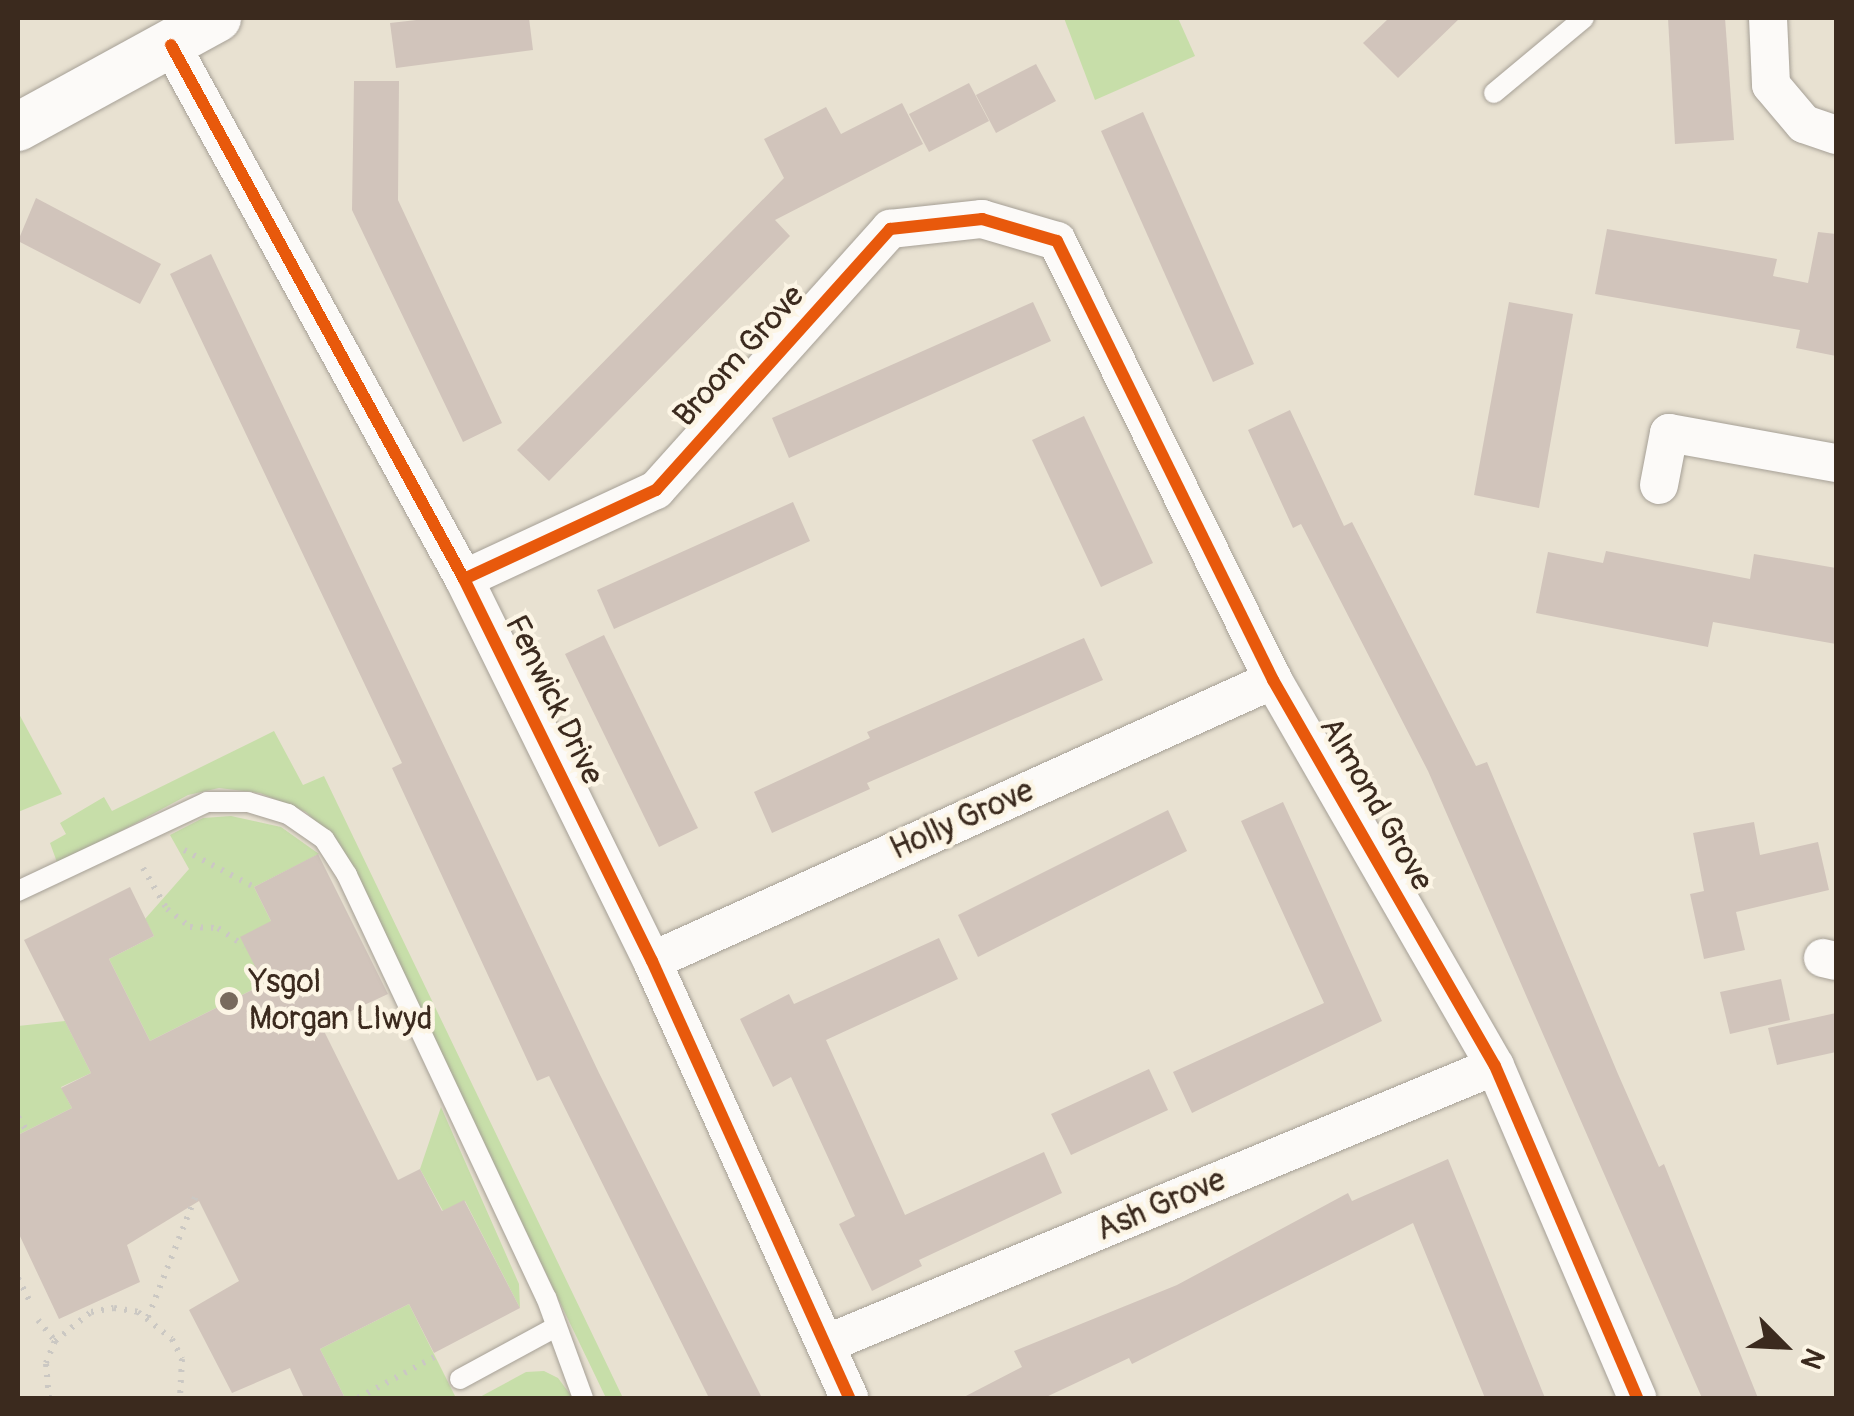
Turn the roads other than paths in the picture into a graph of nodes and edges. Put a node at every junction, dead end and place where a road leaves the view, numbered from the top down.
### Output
1 (217, 18) edge
2 (1584, 18) edge
3 (1768, 18) edge
4 (171, 45) junction
5 (1494, 93) dead end
6 (18, 126) edge
7 (1836, 134) edge
8 (1057, 241) joint
9 (1836, 463) edge
10 (1659, 485) dead end
11 (464, 579) junction
12 (1273, 680) junction
13 (18, 891) edge
14 (652, 962) junction
15 (1495, 1066) junction
16 (554, 1328) junction
17 (826, 1344) junction
18 (460, 1378) dead end
19 (583, 1398) edge
20 (849, 1398) edge
21 (1637, 1398) edge

1 - 4 street
2 - 5 lane
3 - 7 street
4 - 6 street
4 - 11 street, Fenwick Drive
8 - 11 street, Broom Grove
8 - 12 street, Almond Grove
9 - 10 street
11 - 14 street, Fenwick Drive
12 - 14 street, Holly Grove
12 - 15 street, Almond Grove
13 - 16 lane
14 - 17 street, Fenwick Drive
15 - 17 street, Ash Grove
15 - 21 street, Almond Grove
16 - 18 lane
16 - 19 lane
17 - 20 street, Fenwick Drive

